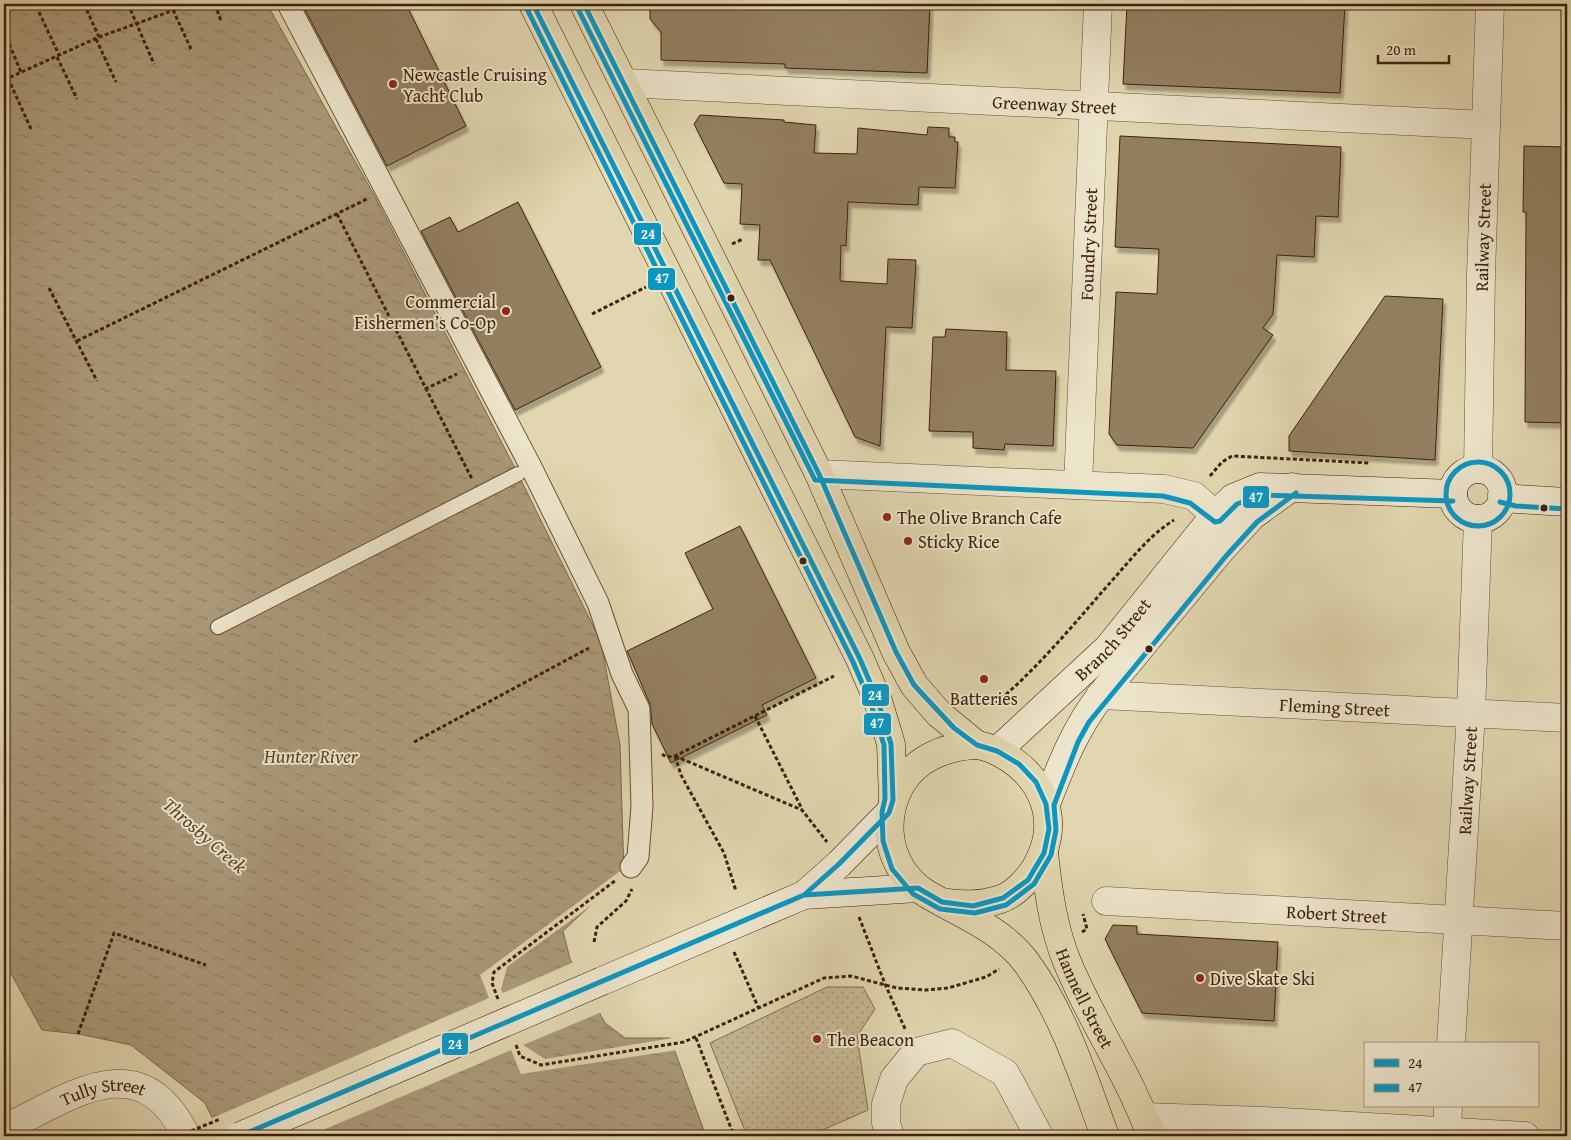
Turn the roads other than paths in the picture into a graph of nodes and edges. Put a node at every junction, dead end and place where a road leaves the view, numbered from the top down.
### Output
1 (288, 4) edge
2 (533, 4) edge
3 (584, 4) edge
4 (1098, 4) edge
5 (1490, 4) edge
6 (624, 83) junction
7 (1095, 106) junction
8 (1486, 124) junction
9 (1478, 469) junction
10 (518, 474) dead end
11 (819, 474) junction
12 (1078, 484) junction
13 (1292, 488) junction
14 (1453, 494) junction
15 (1502, 495) junction
16 (1567, 502) edge
17 (1215, 515) junction
18 (1478, 518) junction
19 (218, 627) dead end
20 (1101, 695) junction
21 (1471, 713) junction
22 (1567, 718) edge
23 (987, 748) junction
24 (1046, 804) junction
25 (891, 806) junction
26 (1044, 853) junction
27 (635, 862) road end
28 (918, 888) junction
29 (804, 895) junction
30 (1106, 900) dead end
31 (942, 902) junction
32 (1458, 919) junction
33 (1567, 926) edge
34 (1451, 1042) edge
35 (1447, 1119) edge
36 (1148, 1126) edge
37 (4, 1129) edge
38 (1474, 1135) edge
39 (186, 1136) edge
40 (240, 1136) edge
41 (890, 1136) edge
42 (1039, 1136) edge
43 (1105, 1136) edge
44 (1525, 1136) edge

1 - 27 street
2 - 25 highway
3 - 6 highway
4 - 7 street, Foundry Street
5 - 8 street, Railway Street
6 - 7 street, Greenway Street
6 - 11 highway
7 - 8 street, Greenway Street
7 - 12 street, Foundry Street
8 - 9 street, Railway Street
9 - 14 street
9 - 15 street
10 - 19 lane
11 - 12 street
11 - 23 highway
12 - 17 street
13 - 14 street, Branch Street
13 - 17 street, Branch Street
13 - 20 street, Branch Street
14 - 18 street
15 - 16 street
15 - 18 street
17 - 23 street, Branch Street
18 - 21 street, Railway Street
20 - 21 street, Fleming Street
20 - 24 street, Branch Street
21 - 22 street, Fleming Street
21 - 32 street, Railway Street
23 - 24 highway
23 - 25 highway
24 - 26 highway
25 - 28 highway
25 - 29 street
26 - 31 highway
26 - 36 highway, Hannell Street
28 - 29 street
28 - 31 highway
29 - 40 street, bridge
30 - 32 street, Robert Street
31 - 43 highway, Hannell Street
32 - 33 street, Robert Street
32 - 34 street, Railway Street
35 - 36 street
35 - 38 street
37 - 39 street, Tully Street
38 - 44 street
41 - 42 street

